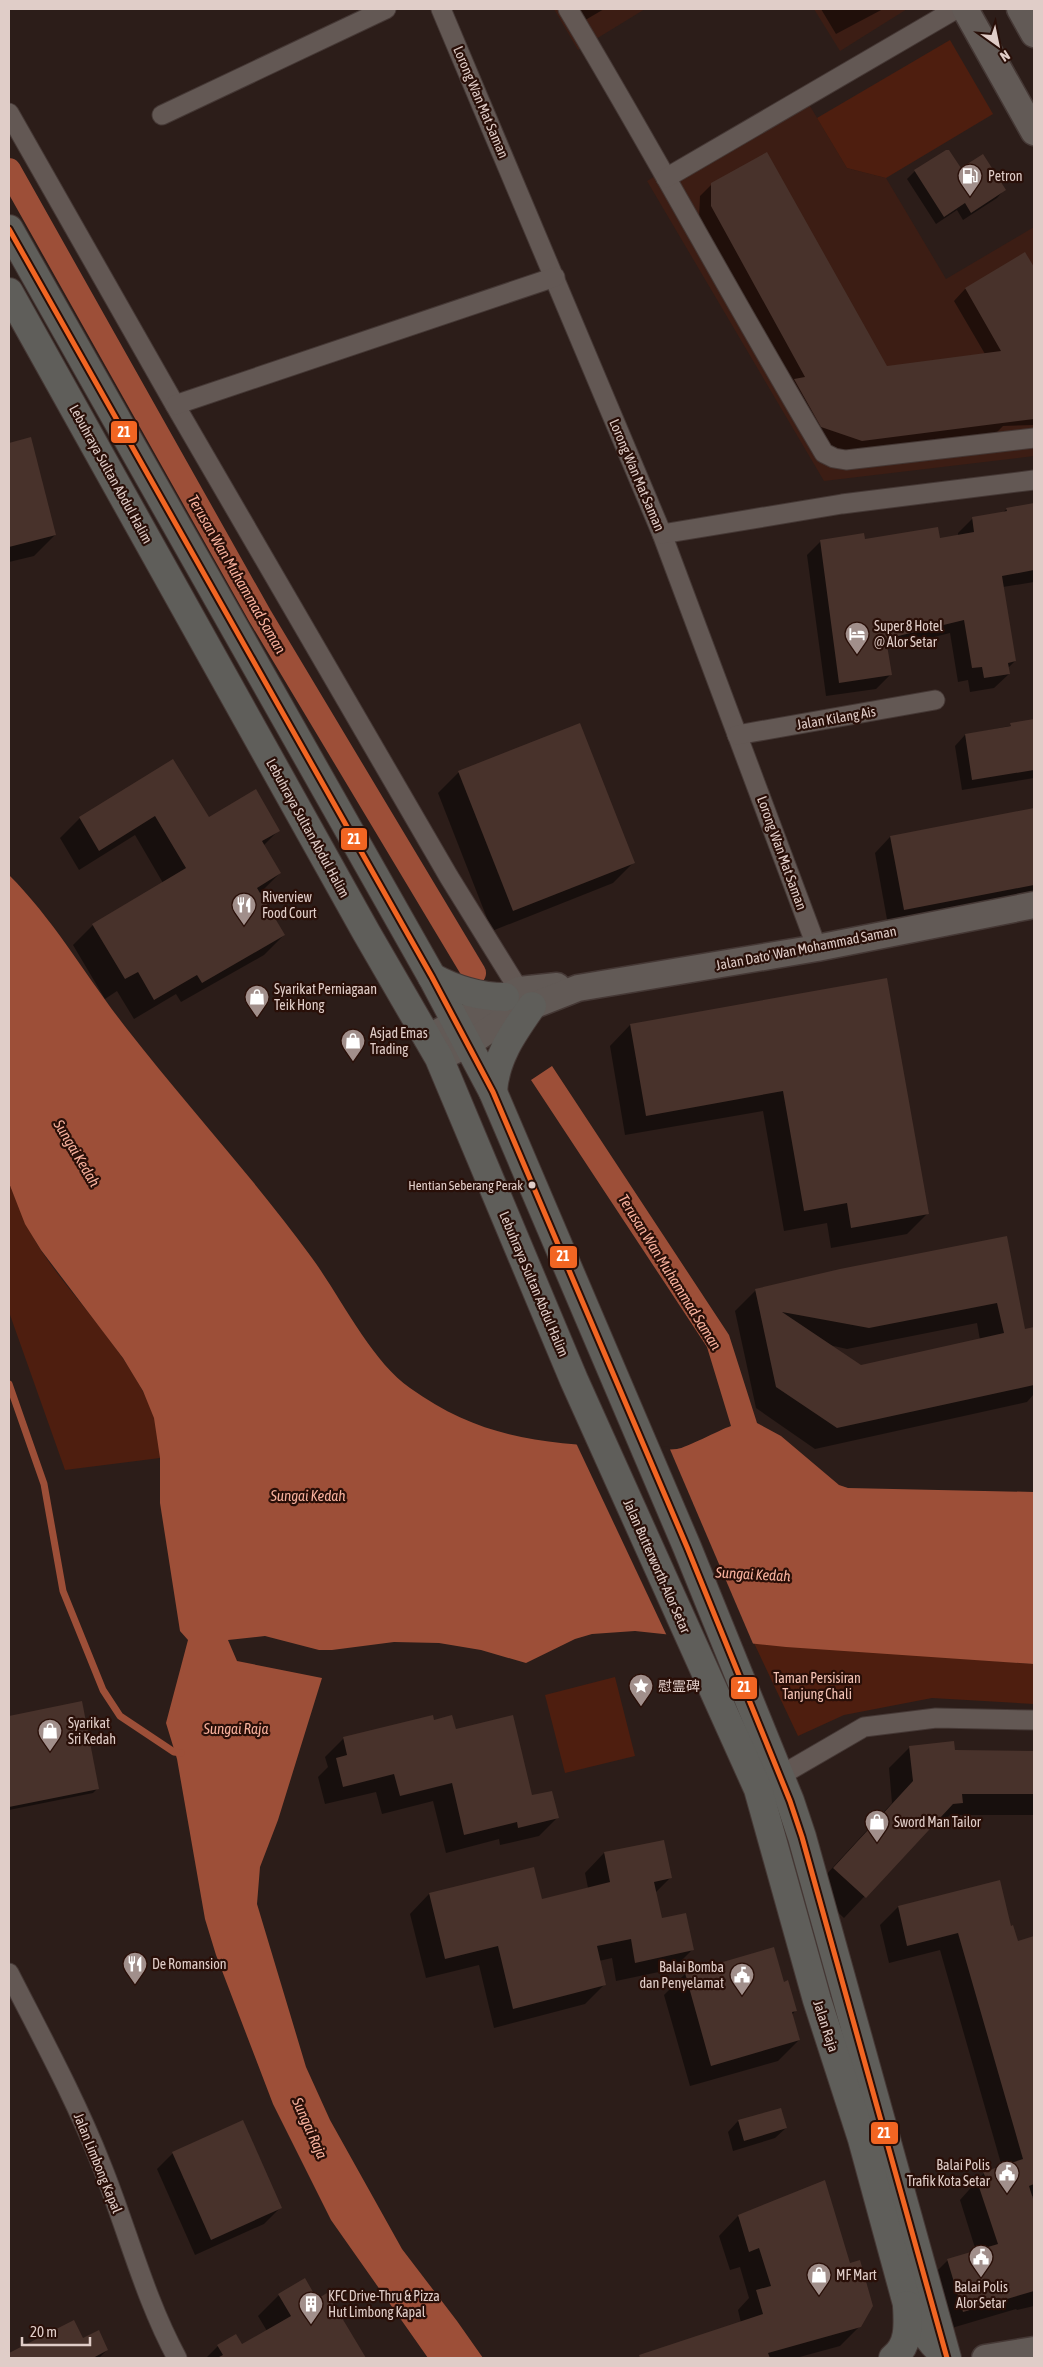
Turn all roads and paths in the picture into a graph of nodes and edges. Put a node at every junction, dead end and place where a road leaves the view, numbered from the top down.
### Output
1 (386, 9) edge
2 (441, 9) edge
3 (568, 9) edge
4 (956, 9) edge
5 (965, 9) edge
6 (1020, 9) edge
7 (1034, 34) edge
8 (9, 113) edge
9 (162, 114) dead end
10 (1034, 132) edge
11 (666, 178) junction
12 (9, 229) edge
13 (555, 277) junction
14 (9, 292) edge
15 (175, 405) junction
16 (1034, 438) edge
17 (1034, 480) edge
18 (662, 534) junction
19 (935, 700) dead end
20 (737, 735) junction
21 (1034, 905) edge
22 (817, 948) junction
23 (432, 977) junction
24 (519, 998) junction
25 (462, 1034) junction
26 (433, 1048) junction
27 (493, 1092) junction
28 (574, 1380) joint
29 (1034, 1720) edge
30 (740, 1751) joint
31 (781, 1776) junction
32 (758, 1789) junction
33 (9, 1973) edge
34 (907, 2304) junction
35 (1034, 2350) edge
36 (177, 2358) edge
37 (893, 2358) edge
38 (948, 2358) edge
39 (985, 2358) edge

1 - 9 street
2 - 13 street, Lorong Wan Mat Saman
3 - 11 street
4 - 11 street
5 - 10 street
6 - 7 street
8 - 15 street
11 - 16 street
12 - 23 main road
13 - 15 street
13 - 18 street, Lorong Wan Mat Saman
14 - 26 main road, Lebuhraya Sultan Abdul Halim
15 - 24 street
17 - 18 street
18 - 20 street, Lorong Wan Mat Saman
19 - 20 street, Jalan Kilang Ais
20 - 22 street, Lorong Wan Mat Saman
21 - 22 street, Jalan Dato' Wan Mohammad Saman
22 - 24 street, Jalan Dato' Wan Mohammad Saman
23 - 24 main road
23 - 25 main road
24 - 25 street, Jalan Dato' Wan Mohammad Saman
24 - 27 main road
25 - 26 street, Jalan Dato' Wan Mohammad Saman
25 - 27 main road
26 - 28 main road, Lebuhraya Sultan Abdul Halim
27 - 31 main road, Jalan Raja
28 - 30 main road, Jalan Butterworth-Alor Setar
29 - 31 street
30 - 32 main road, Jalan Raja
31 - 32 street
31 - 38 main road, Jalan Raja
32 - 34 main road, Jalan Raja
33 - 36 street, Jalan Limbong Kapal
34 - 37 main road
34 - 38 main road
35 - 39 street

